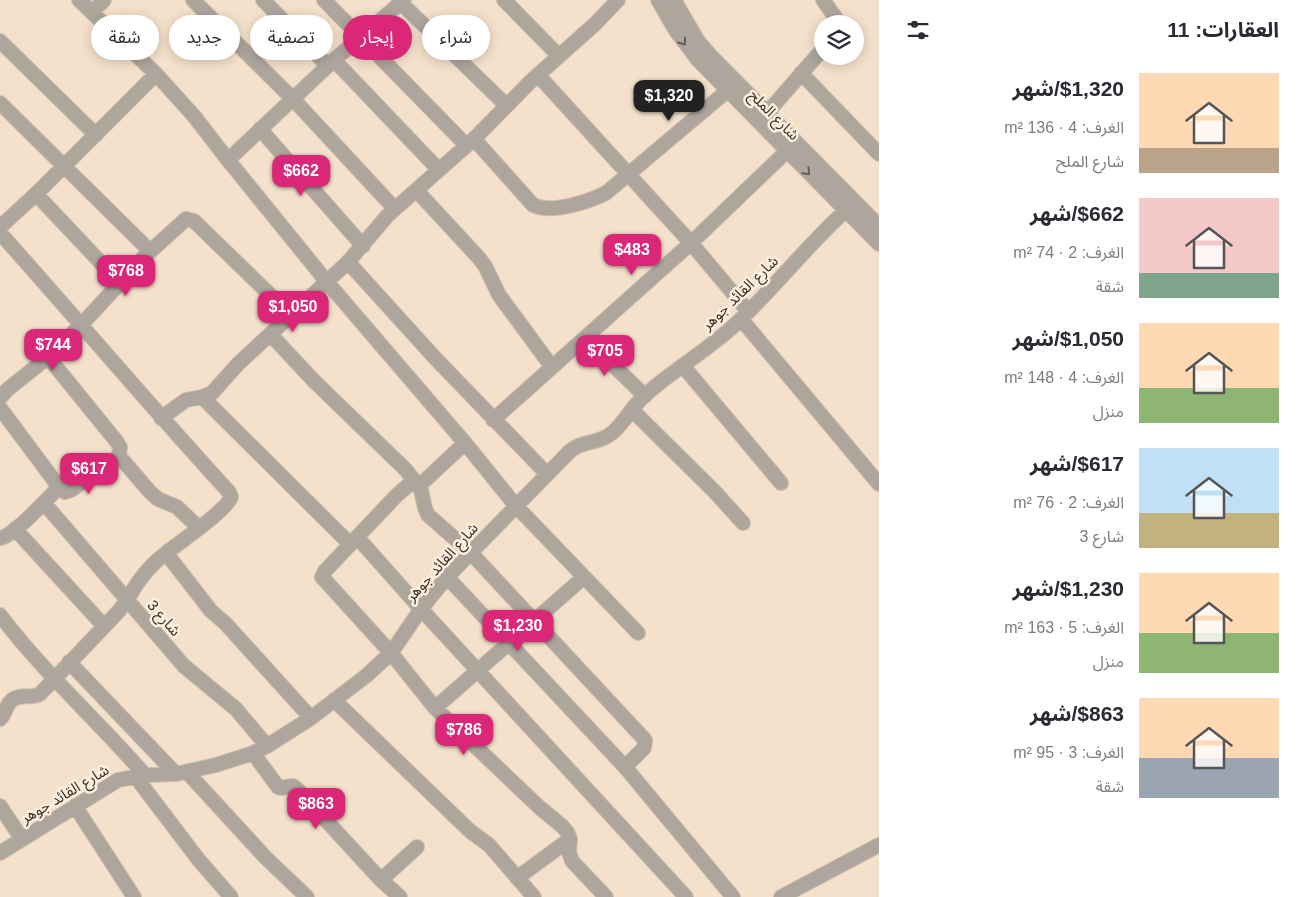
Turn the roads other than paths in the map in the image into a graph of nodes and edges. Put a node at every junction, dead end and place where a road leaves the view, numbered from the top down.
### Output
1 (79, 0) edge
2 (104, 0) edge
3 (192, 0) edge
4 (263, 0) edge
5 (324, 0) edge
6 (504, 0) edge
7 (618, 0) edge
8 (658, 0) edge
9 (674, 0) edge
10 (823, 0) edge
11 (403, 2) edge
12 (92, 12) junction
13 (387, 15) edge
14 (834, 15) edge
15 (343, 19) edge
16 (0, 41) edge
17 (343, 53) edge
18 (559, 56) junction
19 (814, 58) edge
20 (385, 60) edge
21 (331, 63) junction
22 (800, 73) junction
23 (156, 74) junction
24 (538, 74) junction
25 (727, 91) junction
26 (292, 99) junction
27 (0, 102) edge
28 (506, 106) junction
29 (767, 113) junction
30 (260, 129) junction
31 (96, 135) junction
32 (470, 142) junction
33 (787, 151) junction
34 (879, 154) edge
35 (228, 160) junction
36 (64, 166) junction
37 (439, 170) junction
38 (629, 174) junction
39 (417, 190) junction
40 (36, 194) junction
41 (850, 206) junction
42 (395, 209) junction
43 (876, 218) edge
44 (2, 224) edge
45 (691, 243) junction
46 (879, 244) edge
47 (364, 246) junction
48 (150, 251) junction
49 (348, 262) junction
50 (326, 282) junction
51 (120, 283) junction
52 (291, 315) junction
53 (745, 315) junction
54 (82, 324) junction
55 (271, 335) junction
56 (585, 338) junction
57 (48, 357) junction
58 (683, 366) junction
59 (552, 367) junction
60 (645, 396) junction
61 (202, 397) junction
62 (0, 398) edge
63 (0, 408) edge
64 (632, 410) junction
65 (162, 418) junction
66 (493, 420) junction
67 (465, 443) junction
68 (119, 456) junction
69 (547, 474) junction
70 (416, 483) junction
71 (781, 483) dead end
72 (879, 484) edge
73 (59, 486) junction
74 (44, 503) junction
75 (516, 506) junction
76 (743, 523) dead end
77 (199, 528) junction
78 (15, 529) junction
79 (0, 538) edge
80 (354, 541) junction
81 (470, 552) junction
82 (166, 553) junction
83 (447, 577) junction
84 (584, 577) junction
85 (128, 601) junction
86 (421, 609) junction
87 (0, 615) edge
88 (533, 620) junction
89 (104, 626) junction
90 (638, 633) dead end
91 (508, 642) junction
92 (391, 653) junction
93 (70, 662) junction
94 (477, 669) junction
95 (54, 679) junction
96 (334, 700) junction
97 (435, 708) junction
98 (311, 718) junction
99 (0, 719) edge
100 (267, 746) junction
101 (253, 753) junction
102 (625, 767) junction
103 (181, 773) junction
104 (140, 775) junction
105 (0, 806) edge
106 (75, 806) junction
107 (22, 839) junction
108 (570, 839) junction
109 (879, 845) edge
110 (417, 847) dead end
111 (0, 854) edge
112 (518, 878) junction
113 (381, 880) junction
114 (134, 897) edge
115 (231, 897) edge
116 (307, 897) edge
117 (400, 897) edge
118 (534, 897) edge
119 (606, 897) edge
120 (686, 897) edge
121 (733, 897) edge
122 (781, 897) edge

1 - 12 street
2 - 12 street
3 - 26 street
4 - 21 street
5 - 15 street
6 - 18 street
7 - 18 street
8 -> 25 street, شارع الملح
9 - 29 street, شارع الملح
10 - 14 street
11 - 13 street
11 - 28 street
12 - 23 street
16 - 31 street
17 - 21 street
18 - 24 street
19 - 22 street
20 - 32 street
21 - 26 street
21 - 37 street
22 - 29 street
22 - 34 street
23 - 31 street
23 - 35 street
24 - 28 street
24 - 38 street
25 - 33 street, شارع الملح
25 - 38 street
26 - 30 street
26 - 42 street
27 - 36 street
28 - 32 street
29 - 41 street, شارع الملح
30 - 35 street
30 - 47 street
31 - 36 street
32 - 37 street
32 - 38 street
33 -> 41 street, شارع الملح
33 - 45 street
35 - 50 street
36 - 40 street
36 - 48 street
37 - 39 street
38 - 45 street
39 - 42 street
39 - 59 street
40 - 44 street
40 - 51 street
41 - 43 street, شارع الملح
41 - 46 street, شارع الملح
41 - 53 street, شارع القائد جوهر
42 - 47 street
44 - 54 street
45 - 53 street
45 - 56 street
47 - 49 street
48 - 51 street
48 - 52 street
49 - 50 street
49 - 66 street
50 - 52 street
50 - 67 street
51 - 54 street
52 - 55 street
53 - 58 street, شارع القائد جوهر
53 - 72 street
54 - 57 street
54 - 65 street
55 - 61 street
55 - 70 street
56 - 59 street
56 - 60 street
57 - 62 street
57 - 68 street
58 - 60 street, شارع القائد جوهر
58 - 71 street
59 - 66 street
60 - 64 street, شارع القائد جوهر
61 - 65 street
61 - 80 street
63 - 73 street
64 - 69 street, شارع القائد جوهر
64 - 76 street
65 - 77 street
66 - 69 street
67 - 70 street
67 - 75 street
68 - 73 street
68 - 77 street
69 - 75 street, شارع القائد جوهر
70 - 80 street
70 - 81 street
73 - 74 street
74 - 78 street
74 - 85 street, شارع 3
75 - 81 street, شارع القائد جوهر
75 - 84 street
77 - 82 street
78 - 79 street
78 - 89 street
80 - 86 street
80 - 92 street
81 - 83 street, شارع القائد جوهر
81 - 88 street
82 - 85 street
82 - 98 street
83 - 86 street, شارع القائد جوهر
83 - 91 street
84 - 88 street
84 - 90 street
85 - 89 street
85 - 100 street, شارع 3
86 - 92 street, شارع القائد جوهر
86 - 94 street
87 - 95 street
88 - 91 street
88 - 102 street
89 - 93 street
91 - 94 street
91 - 102 street
92 - 96 street, شارع القائد جوهر
92 - 97 street
93 - 95 street
93 - 103 street
94 - 97 street
94 - 120 street
95 - 99 street
95 - 104 street
96 - 98 street, شارع القائد جوهر
96 - 112 street
97 - 108 street
98 - 100 street, شارع القائد جوهر
100 - 101 street, شارع القائد جوهر
101 - 103 street, شارع القائد جوهر
101 - 113 street
102 - 121 street
103 - 104 street, شارع القائد جوهر
103 - 116 street
104 - 106 street, شارع القائد جوهر
104 - 115 street
105 - 107 street
106 - 107 street, شارع القائد جوهر
106 - 114 street
107 - 111 street, شارع القائد جوهر
108 - 112 street
108 - 119 street
109 - 122 street
110 - 113 street
112 - 118 street
113 - 117 street

